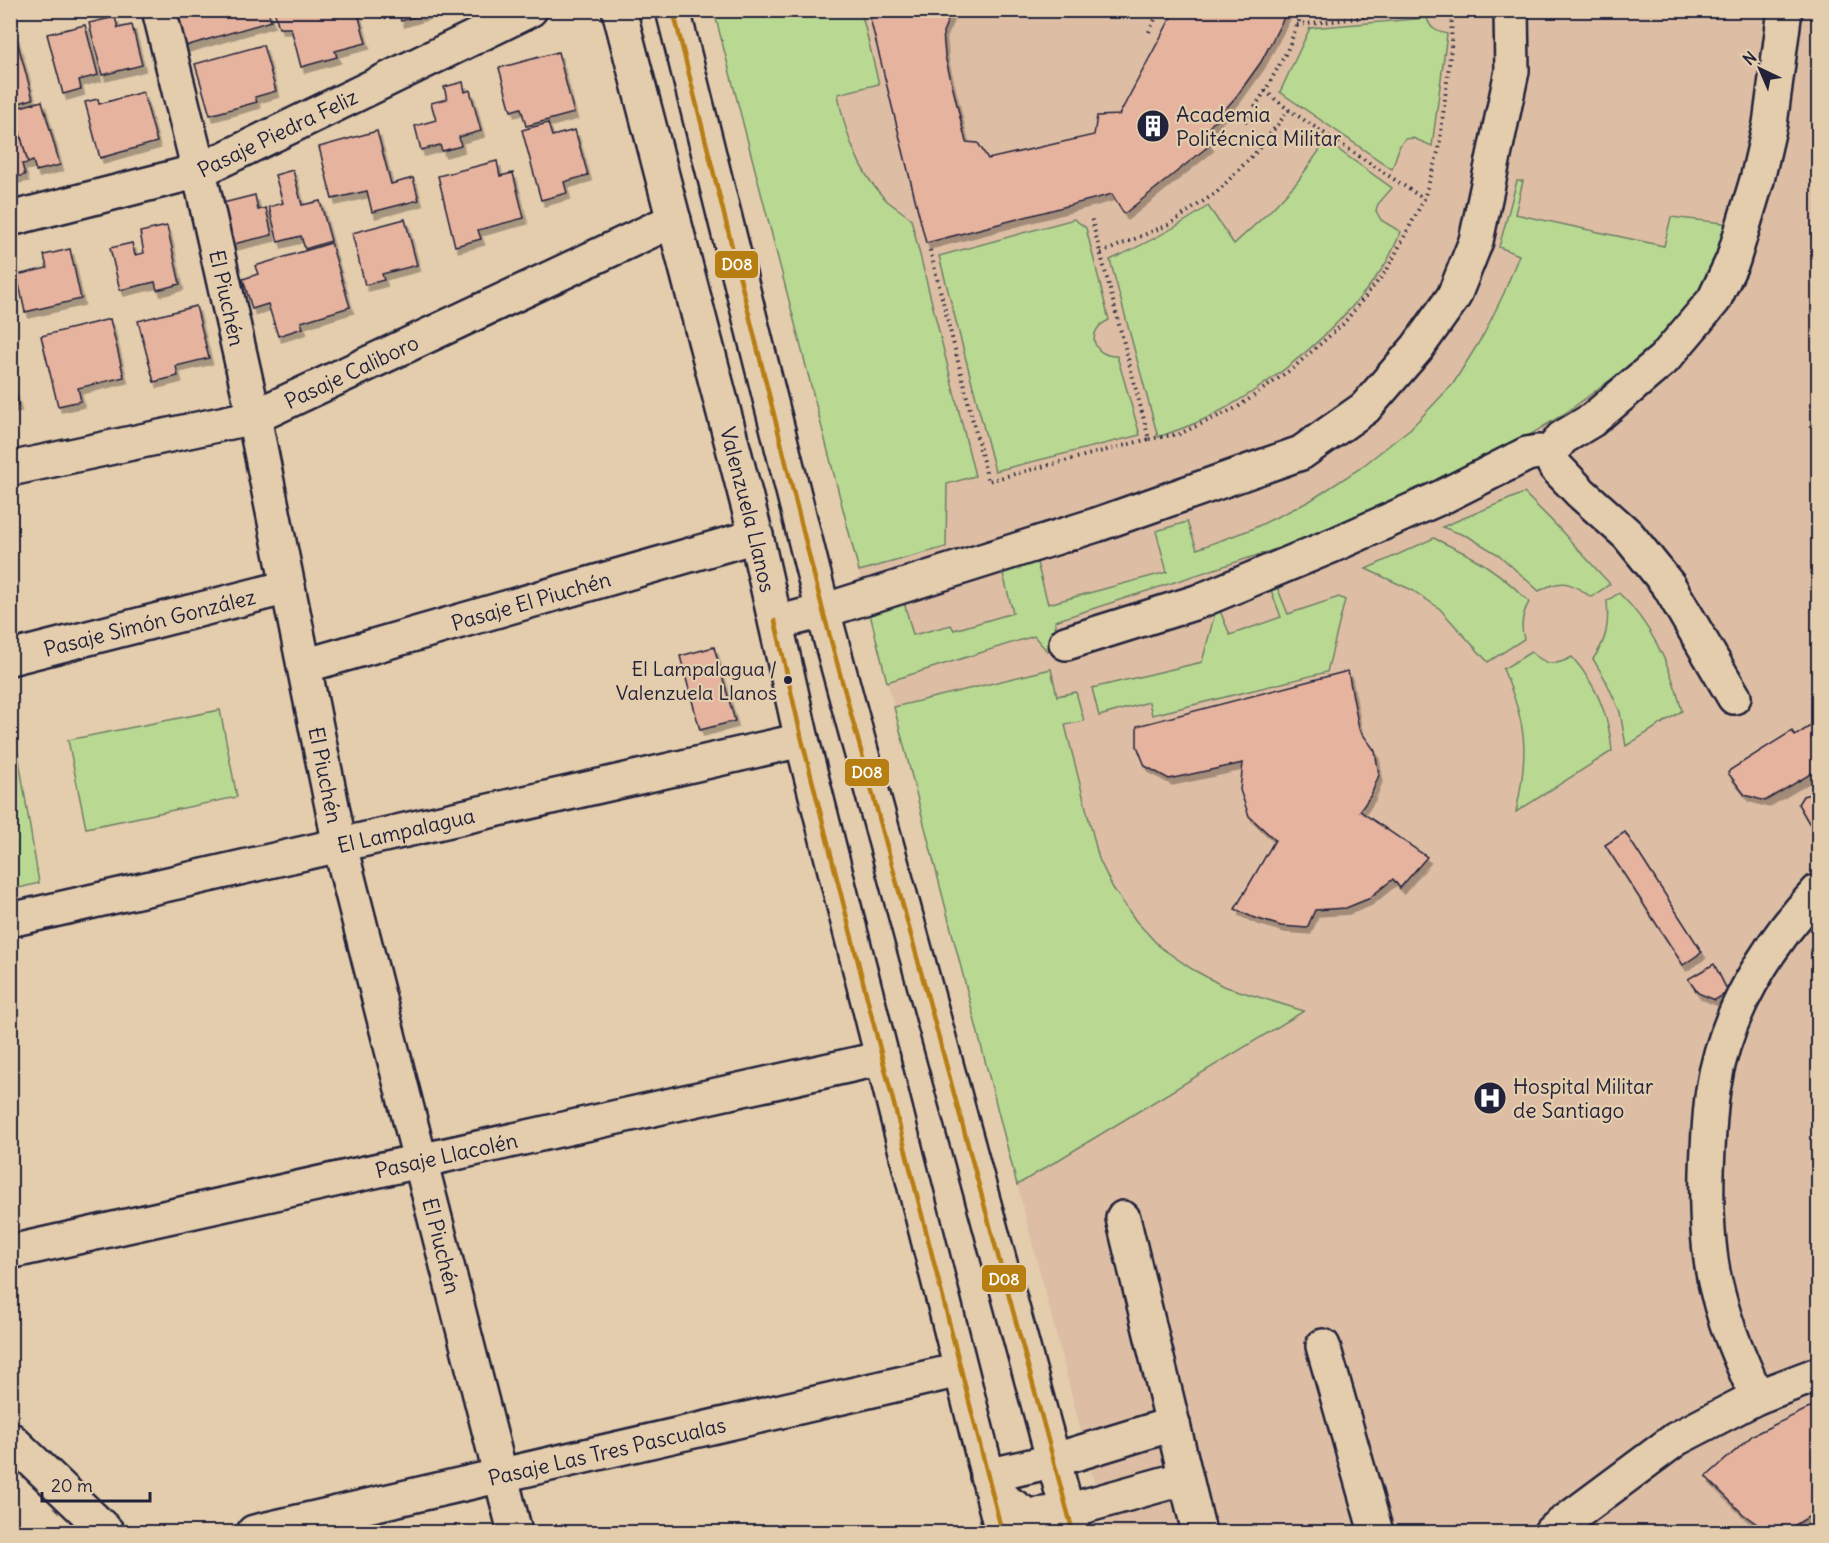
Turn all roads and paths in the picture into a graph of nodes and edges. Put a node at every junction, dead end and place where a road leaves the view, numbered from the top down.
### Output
1 (159, 10) edge
2 (530, 10) edge
3 (619, 10) edge
4 (673, 10) edge
5 (1159, 10) edge
6 (1303, 10) edge
7 (1429, 10) edge
8 (1452, 10) edge
9 (1511, 10) edge
10 (1785, 10) edge
11 (1297, 25) junction
12 (1149, 32) dead end
13 (1265, 91) junction
14 (1289, 110) junction
15 (1245, 122) dead end
16 (199, 171) junction
17 (1424, 199) junction
18 (1091, 217) dead end
19 (10, 219) edge
20 (674, 220) junction
21 (930, 250) dead end
22 (1101, 253) junction
23 (254, 417) junction
24 (1149, 439) junction
25 (1552, 453) junction
26 (10, 469) edge
27 (756, 536) junction
28 (288, 586) junction
29 (823, 611) junction
30 (776, 622) junction
31 (1066, 643) dead end
32 (10, 658) edge
33 (304, 666) junction
34 (1734, 698) dead end
35 (801, 740) junction
36 (340, 846) junction
37 (1818, 891) edge
38 (10, 920) edge
39 (883, 1058) junction
40 (421, 1161) junction
41 (1123, 1218) dead end
42 (10, 1252) edge
43 (1323, 1346) dead end
44 (960, 1370) junction
45 (1818, 1374) edge
46 (1756, 1397) junction
47 (1173, 1424) junction
48 (10, 1439) edge
49 (1052, 1461) junction
50 (501, 1475) junction
51 (1185, 1478) junction
52 (990, 1484) junction
53 (1070, 1522) edge
54 (107, 1533) edge
55 (254, 1533) edge
56 (515, 1533) edge
57 (1002, 1533) edge
58 (1200, 1533) edge
59 (1376, 1533) edge
60 (1551, 1533) edge

1 - 16 street, El Piuchén
2 - 16 street, Pasaje Piedra Feliz
3 - 20 street, Valenzuela Llanos
4 - 29 street
5 - 12 path
6 - 11 path
7 - 11 path
8 - 17 path
9 - 29 street
10 - 25 street
11 - 13 path
13 - 14 path
13 - 15 path
14 - 17 path
14 - 22 path
16 - 19 street, Pasaje Piedra Feliz
16 - 23 street, El Piuchén
17 - 24 path
18 - 22 path
20 - 23 street, Pasaje Caliboro
20 - 27 street, Valenzuela Llanos
21 - 24 path
22 - 24 path
23 - 26 street, Pasaje Caliboro
23 - 28 street, El Piuchén
25 - 31 street
25 - 34 street
27 - 30 street, Valenzuela Llanos
27 - 33 street, Pasaje El Piuchén
28 - 32 street, Pasaje Simón González
28 - 33 street, El Piuchén
29 - 30 street
29 - 49 street
30 - 35 street, Valenzuela Llanos
33 - 36 street, El Piuchén
35 - 36 street, El Lampalagua
35 - 39 street, Valenzuela Llanos
36 - 38 street, El Lampalagua
36 - 40 street, El Piuchén
37 - 46 street
39 - 40 street, Pasaje Llacolén
39 - 44 street, Valenzuela Llanos
40 - 42 street, Pasaje Llacolén
40 - 50 street, El Piuchén
41 - 47 street
43 - 59 street
44 - 50 street, Pasaje Las Tres Pascualas
44 - 52 street, Valenzuela Llanos
45 - 46 street
46 - 60 street
47 - 49 street
47 - 51 street
48 - 54 street
49 - 52 street
49 - 53 street
50 - 55 street, Pasaje Las Tres Pascualas
50 - 56 street, El Piuchén
51 - 53 street
51 - 58 street
52 - 53 street
52 - 57 street, Valenzuela Llanos

